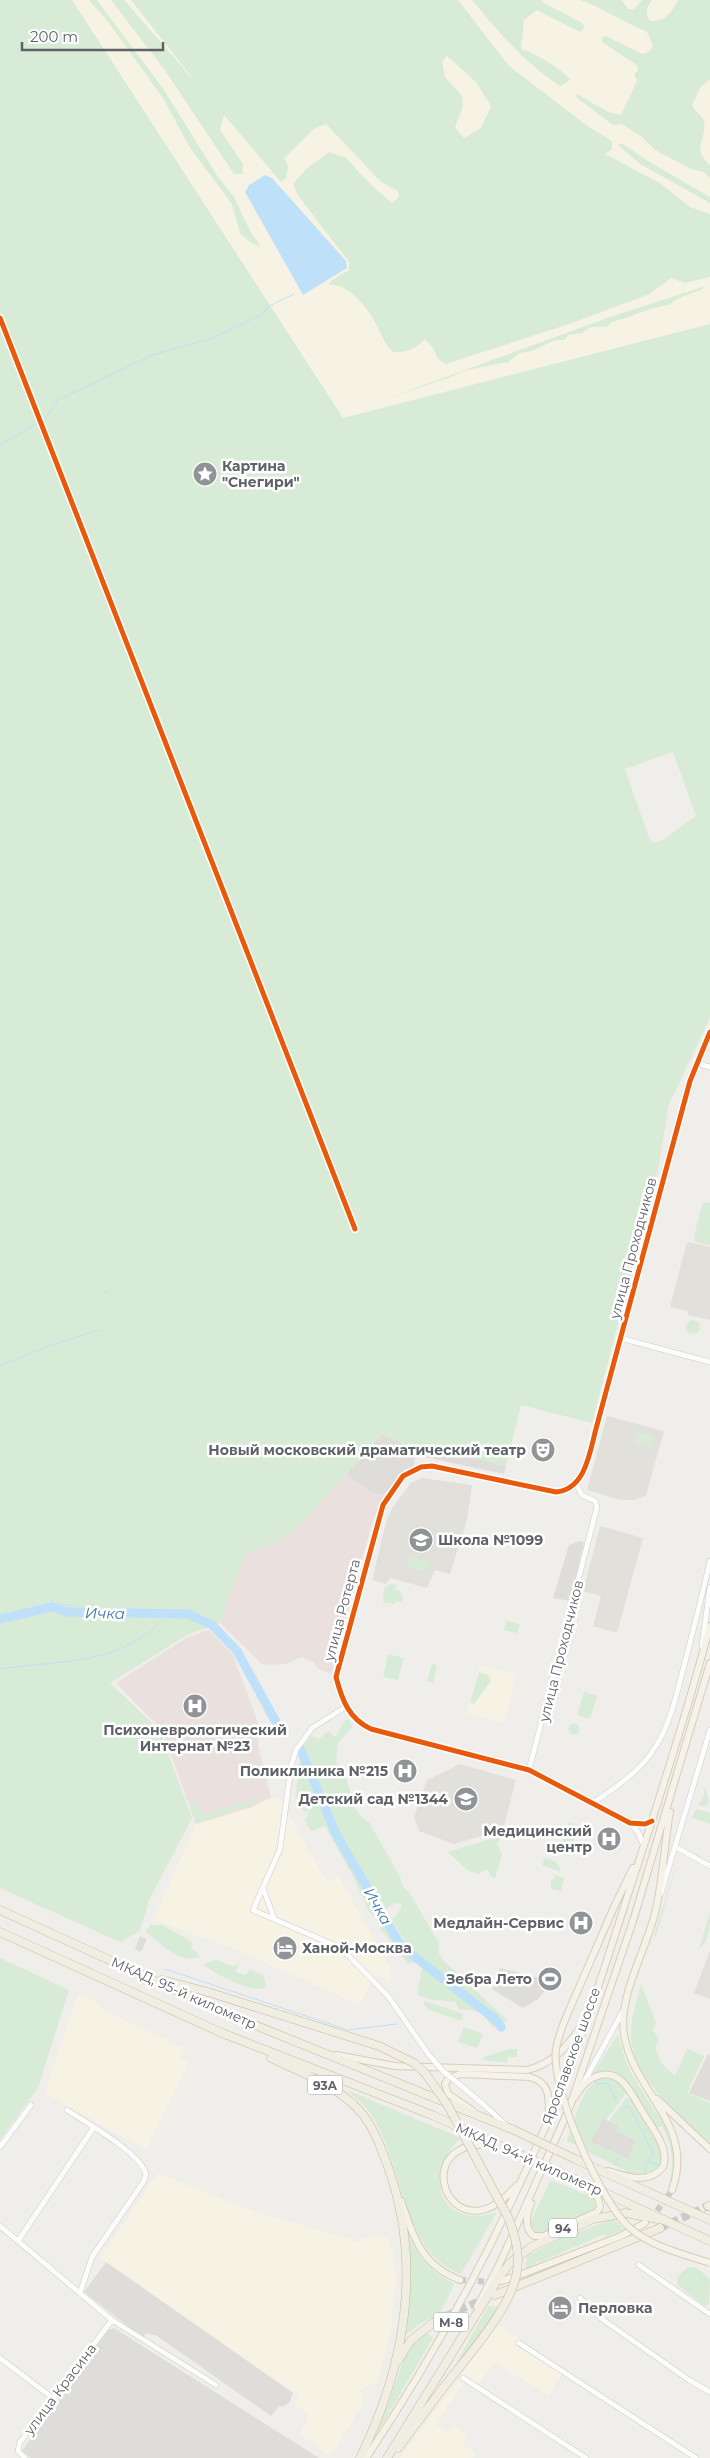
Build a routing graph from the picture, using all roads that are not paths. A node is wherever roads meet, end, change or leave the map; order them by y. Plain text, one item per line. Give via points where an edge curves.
1 (710, 1032) edge
2 (696, 1064) junction
3 (710, 1067) edge
4 (620, 1338) junction
5 (710, 1362) edge
6 (576, 1484) junction
7 (710, 1561) edge
8 (710, 1587) edge
9 (710, 1626) edge
10 (701, 1660) junction
11 (710, 1663) edge
12 (347, 1706) junction
13 (710, 1730) edge
14 (529, 1770) junction
15 (674, 1789) junction
16 (591, 1804) junction
17 (652, 1821) junction
18 (630, 1823) junction
19 (644, 1847) junction
20 (676, 1847) junction
21 (710, 1866) edge
22 (263, 1888) junction
23 (0, 1910) edge
24 (655, 1913) junction
25 (274, 1918) junction
26 (0, 1932) edge
27 (140, 1974) junction
28 (625, 2008) junction
29 (586, 2021) junction
30 (222, 2033) junction
31 (316, 2050) junction
32 (370, 2071) joint
33 (346, 2081) joint
34 (582, 2085) junction
35 (646, 2086) junction
36 (31, 2105) dead end
37 (569, 2109) junction
38 (67, 2110) dead end
39 (483, 2117) junction
40 (548, 2120) junction
41 (94, 2128) junction
42 (512, 2129) junction
43 (0, 2147) edge
44 (503, 2147) junction
45 (710, 2149) edge
46 (586, 2164) junction
47 (391, 2174) junction
48 (571, 2177) junction
49 (523, 2178) junction
50 (535, 2186) junction
51 (672, 2190) tunnel mouth
52 (710, 2220) edge
53 (645, 2223) tunnel mouth
54 (662, 2224) junction
55 (0, 2226) edge
56 (18, 2241) junction
57 (710, 2241) edge
58 (710, 2263) edge
59 (639, 2265) dead end
60 (460, 2280) tunnel mouth
61 (500, 2281) tunnel mouth
62 (80, 2293) junction
63 (495, 2295) dead end
64 (580, 2298) dead end
65 (710, 2314) edge
66 (112, 2320) junction
67 (437, 2320) tunnel mouth
68 (462, 2335) junction
69 (520, 2343) dead end
70 (0, 2358) edge
71 (463, 2378) dead end
72 (216, 2385) dead end
73 (388, 2385) junction
74 (710, 2392) edge
75 (54, 2399) junction
76 (25, 2458) edge
77 (360, 2458) edge
78 (366, 2458) edge
79 (387, 2458) edge
80 (391, 2458) edge
81 (586, 2458) edge
82 (696, 2458) edge

1 - 2 street, улица Проходчиков
2 - 3 street
2 - 4 street, улица Проходчиков
4 - 5 street
4 - 6 street, улица Проходчиков via 583,1472
6 - 12 street, улица Ротерта via 556,1492 432,1466 403,1476 386,1499 377,1521 339,1662 336,1677
6 - 14 street, улица Проходчиков via 582,1495 595,1501 597,1507
7 - 16 street via 665,1730 642,1764
8 - 10 street
9 - 10 main road, Ярославское шоссе
10 - 17 main road, Ярославское шоссе
11 - 15 main road, Ярославское шоссе
12 - 14 street, улица Ротерта via 358,1723 371,1729
12 - 22 street via 317,1724 296,1750 280,1849
13 - 20 street
14 - 16 street, улица Ротерта
15 - 24 main road
15 - 37 main road, Ярославское шоссе
16 - 18 street, улица Ротерта
17 - 18 street
17 - 19 main road, Ярославское шоссе
18 - 19 street
19 - 29 main road, Ярославское шоссе
19 - 58 main road, bridge via 614,1905 560,2034 555,2063 558,2085 599,2185 622,2220 654,2243
20 - 21 street
20 - 24 street
22 - 25 street
22 - 25 street via 253,1910
23 - 27 highway, МКАД, 95-й километр
24 - 28 main road
25 - 42 street, bridge via 341,1948 388,1996 443,2071
26 - 30 highway, МКАД, 95-й километр
27 - 31 highway, МКАД, 95-й километр
27 - 80 highway, bridge via 208,1992 398,2054 425,2073 447,2104 509,2219 518,2260 508,2299
28 - 34 street
28 - 35 main road via 626,2046
29 - 31 main road via 558,2056 527,2070 378,2064
29 - 40 main road, Ярославское шоссе
30 - 33 highway, МКАД, 95-й километр
30 - 47 highway, 93A via 347,2099 373,2130
31 - 32 highway, МКАД, 95-й километр
32 - 39 highway, МКАД, 94-й километр
33 - 44 highway, МКАД, 94-й километр
34 - 37 main road
34 - 46 main road via 591,2078 606,2074 624,2082 666,2155 659,2172 639,2179
35 - 45 main road
35 - 51 main road via 677,2144 678,2169
36 - 43 street
37 - 50 main road, Ярославское шоссе / М-8
38 - 41 street
39 - 40 main road via 448,2094 445,2084 448,2079 460,2074 538,2080 548,2090
39 - 42 highway, МКАД, 94-й километр
40 - 49 main road, Ярославское шоссе / М-8
41 - 56 street
41 - 62 street via 132,2155 146,2174 92,2256
42 - 46 highway, МКАД, 94-й километр, bridge
44 - 48 highway, МКАД, 94-й километр, bridge
44 - 49 main road via 468,2145 450,2157 444,2176 449,2196 462,2209 481,2211 500,2204
46 - 52 highway, МКАД, 94-й километр
47 - 60 main road via 420,2248 438,2269
47 - 73 highway, 93A via 402,2219 408,2277 404,2319
48 - 50 main road, 94 via 598,2198 600,2207 597,2212 538,2237 530,2233 527,2224
48 - 54 highway, МКАД, 94-й километр
49 - 78 main road, Ярославское шоссе / М-8 via 449,2326
50 - 68 main road, Ярославское шоссе / М-8
53 - 61 main road, 94 via 621,2236
54 - 57 highway, МКАД, 94-й километр
54 - 63 highway
54 - 68 highway via 625,2213 603,2216 531,2247 510,2263
55 - 56 street
56 - 62 street
59 - 65 street
62 - 66 street
64 - 74 street via 602,2319
66 - 72 street
66 - 75 street, улица Красина
67 - 73 highway, 93A via 411,2340
68 - 79 highway, Ярославское шоссе / М-8
69 - 82 street
70 - 75 street
71 - 81 street
73 - 77 highway, 93A
75 - 76 street, улица Красина via 18,2446

